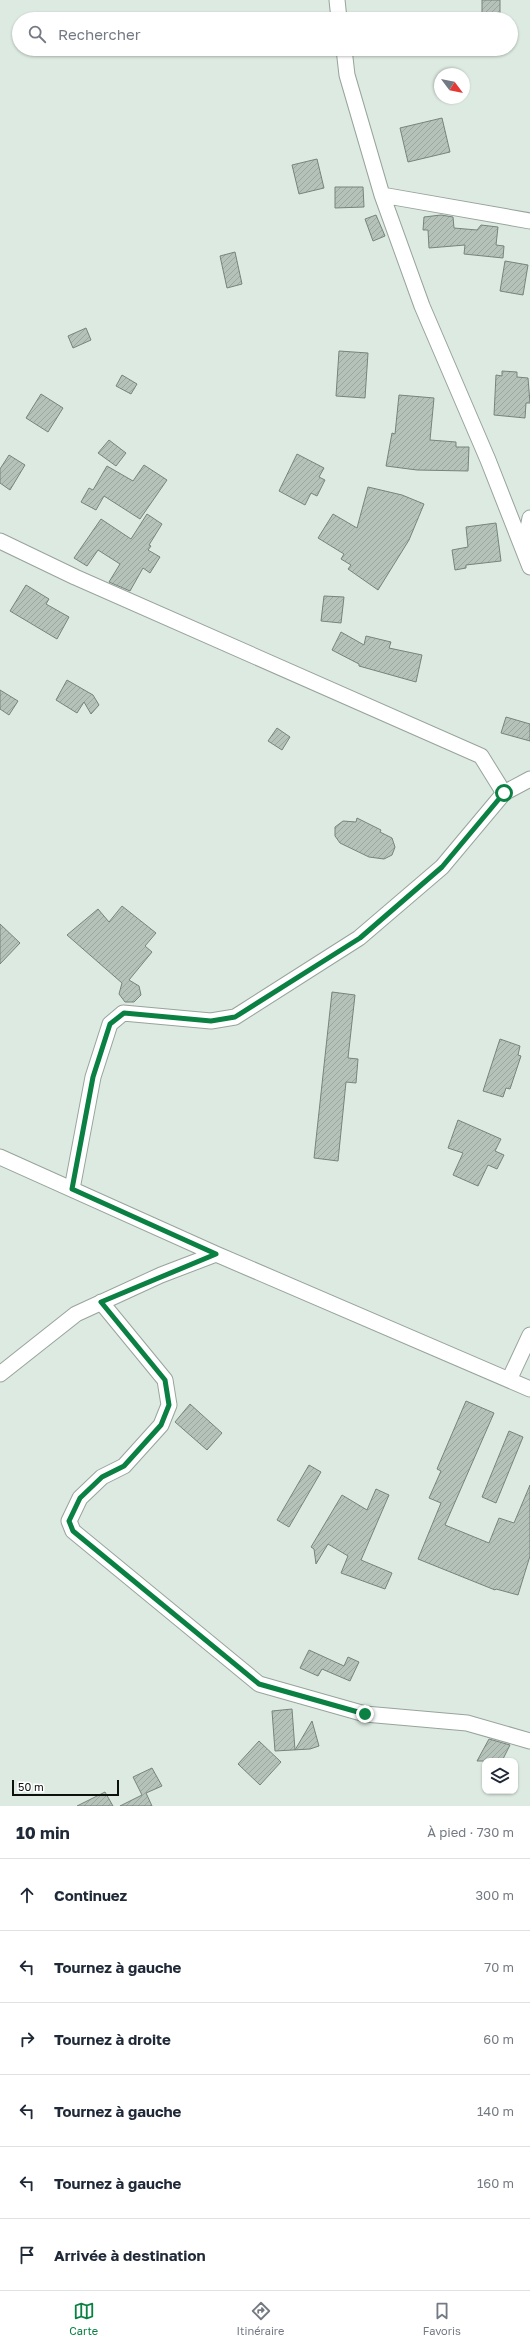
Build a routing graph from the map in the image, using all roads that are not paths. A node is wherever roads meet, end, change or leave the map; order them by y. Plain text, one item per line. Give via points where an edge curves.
1 (337, 0) edge
2 (338, 12) edge
3 (345, 56) edge
4 (382, 195) junction
5 (530, 221) edge
6 (530, 518) edge
7 (0, 541) edge
8 (524, 548) junction
9 (530, 567) edge
10 (530, 779) edge
11 (504, 793) junction
12 (0, 1157) edge
13 (72, 1189) junction
14 (216, 1254) junction
15 (101, 1302) junction
16 (530, 1335) edge
17 (0, 1374) edge
18 (509, 1380) junction
19 (530, 1389) edge
20 (530, 1741) edge

1 - 2 street
3 - 4 street via 347,75
4 - 5 street
4 - 8 street via 422,306
6 - 8 street
7 - 11 street via 68,574 481,756
8 - 9 street
10 - 11 street
11 - 13 street via 442,867 360,938 235,1017 211,1021 124,1013 110,1024 93,1077
12 - 13 street
13 - 14 street
14 - 15 street
14 - 18 street
15 - 17 street via 76,1314
15 - 20 street via 165,1380 169,1405 161,1425 124,1466 102,1477 80,1498 69,1521 73,1531 259,1684 365,1714 467,1723
16 - 18 street
18 - 19 street

